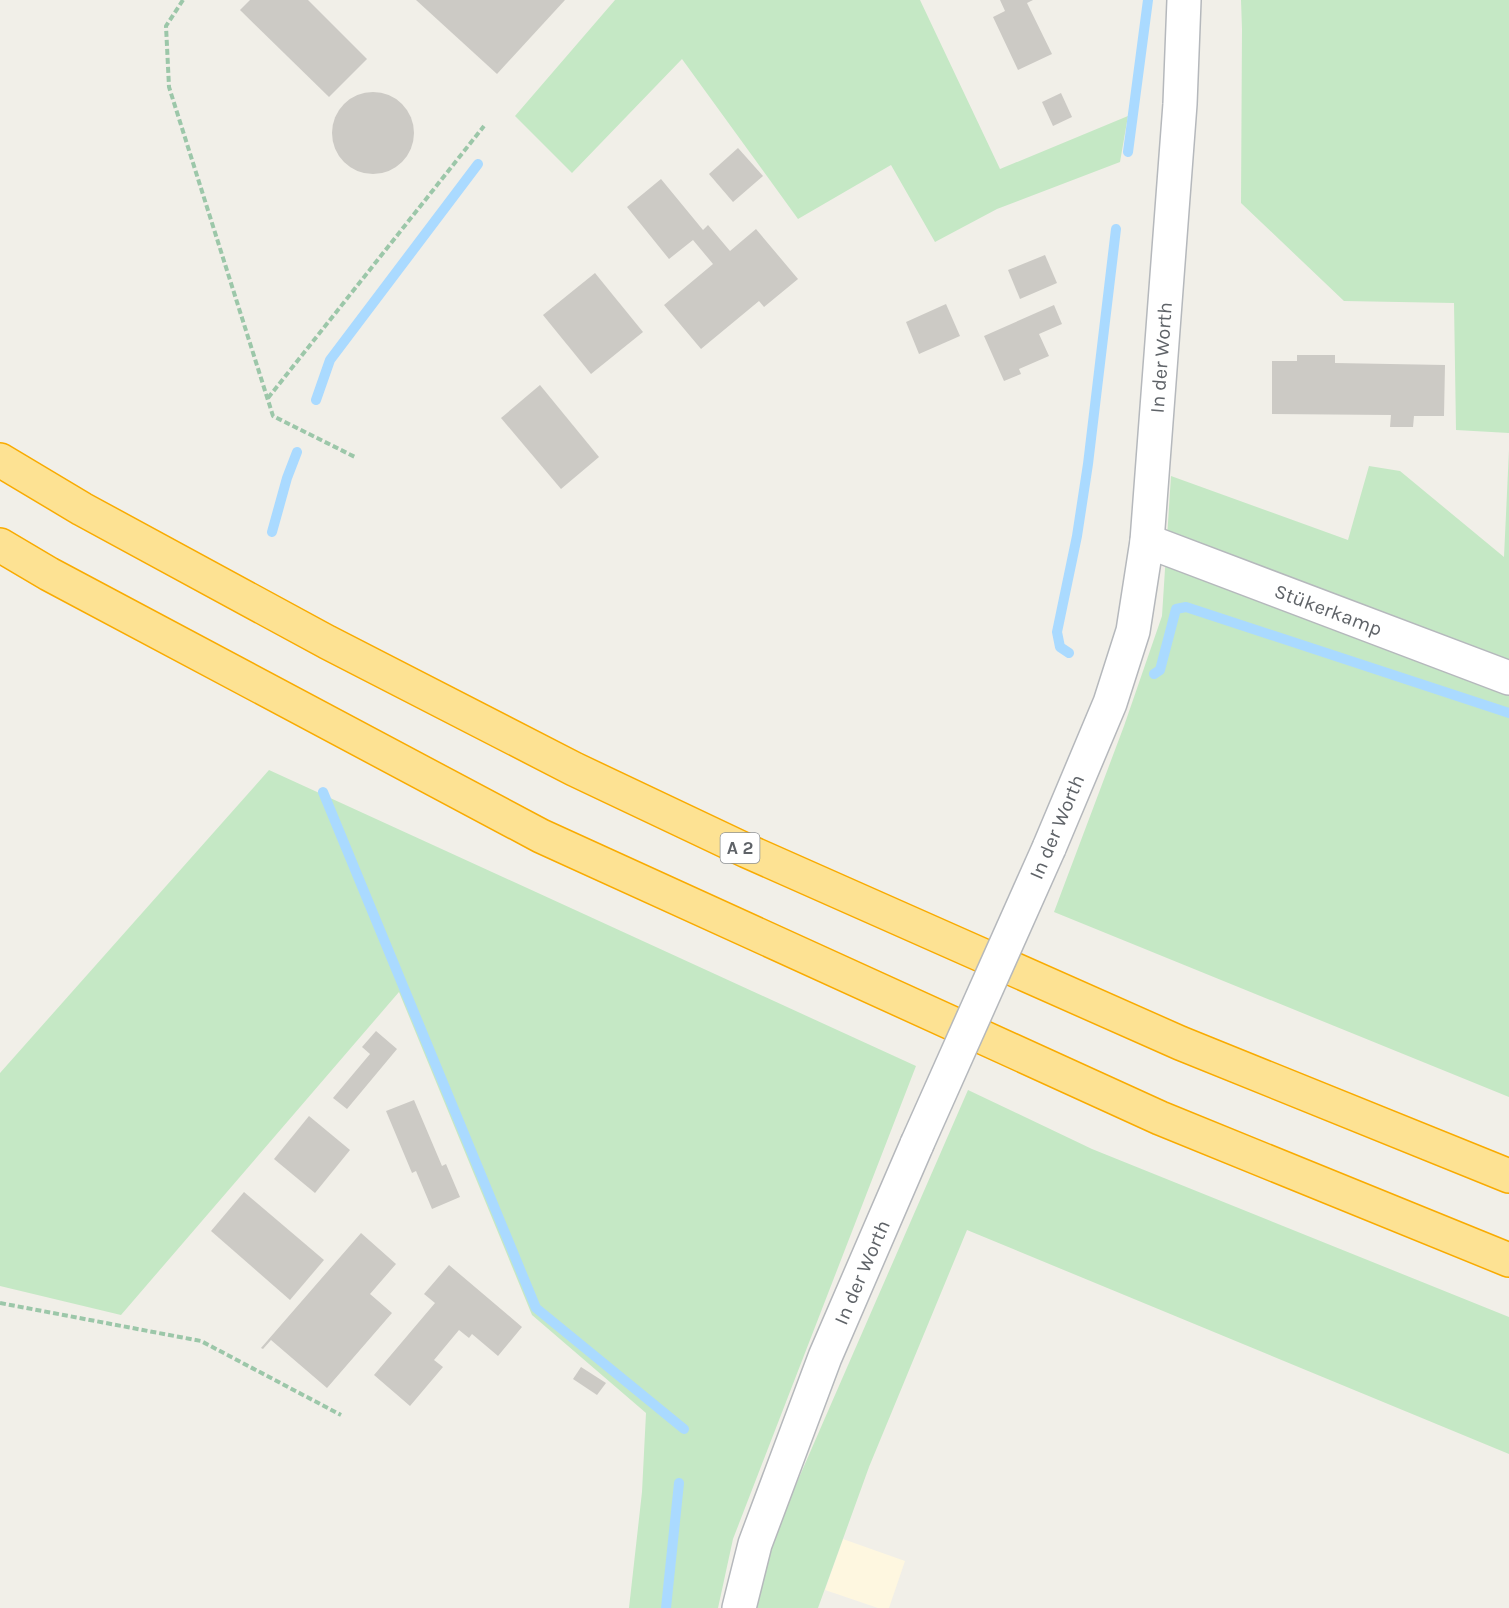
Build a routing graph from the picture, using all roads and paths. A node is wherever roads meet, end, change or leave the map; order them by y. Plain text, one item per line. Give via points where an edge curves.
1 (183, 0) edge
2 (1184, 0) edge
3 (484, 126) dead end
4 (267, 399) junction
5 (356, 457) dead end
6 (0, 460) edge
7 (1147, 541) junction
8 (0, 545) edge
9 (1509, 678) edge
10 (1509, 1176) edge
11 (1509, 1260) edge
12 (0, 1303) edge
13 (341, 1415) dead end
14 (739, 1608) edge

1 - 4 path via 166,26 169,87
2 - 7 street, In der Worth via 1180,104
3 - 4 path
4 - 5 path via 273,416
6 - 10 highway, A 2 via 82,510 327,642 596,780 1180,1043
7 - 9 street, Stükerkamp
7 - 14 street, In der Worth, bridge via 1133,631 1110,703 825,1357 755,1544
8 - 11 highway via 541,836 1160,1118
12 - 13 path via 201,1341

